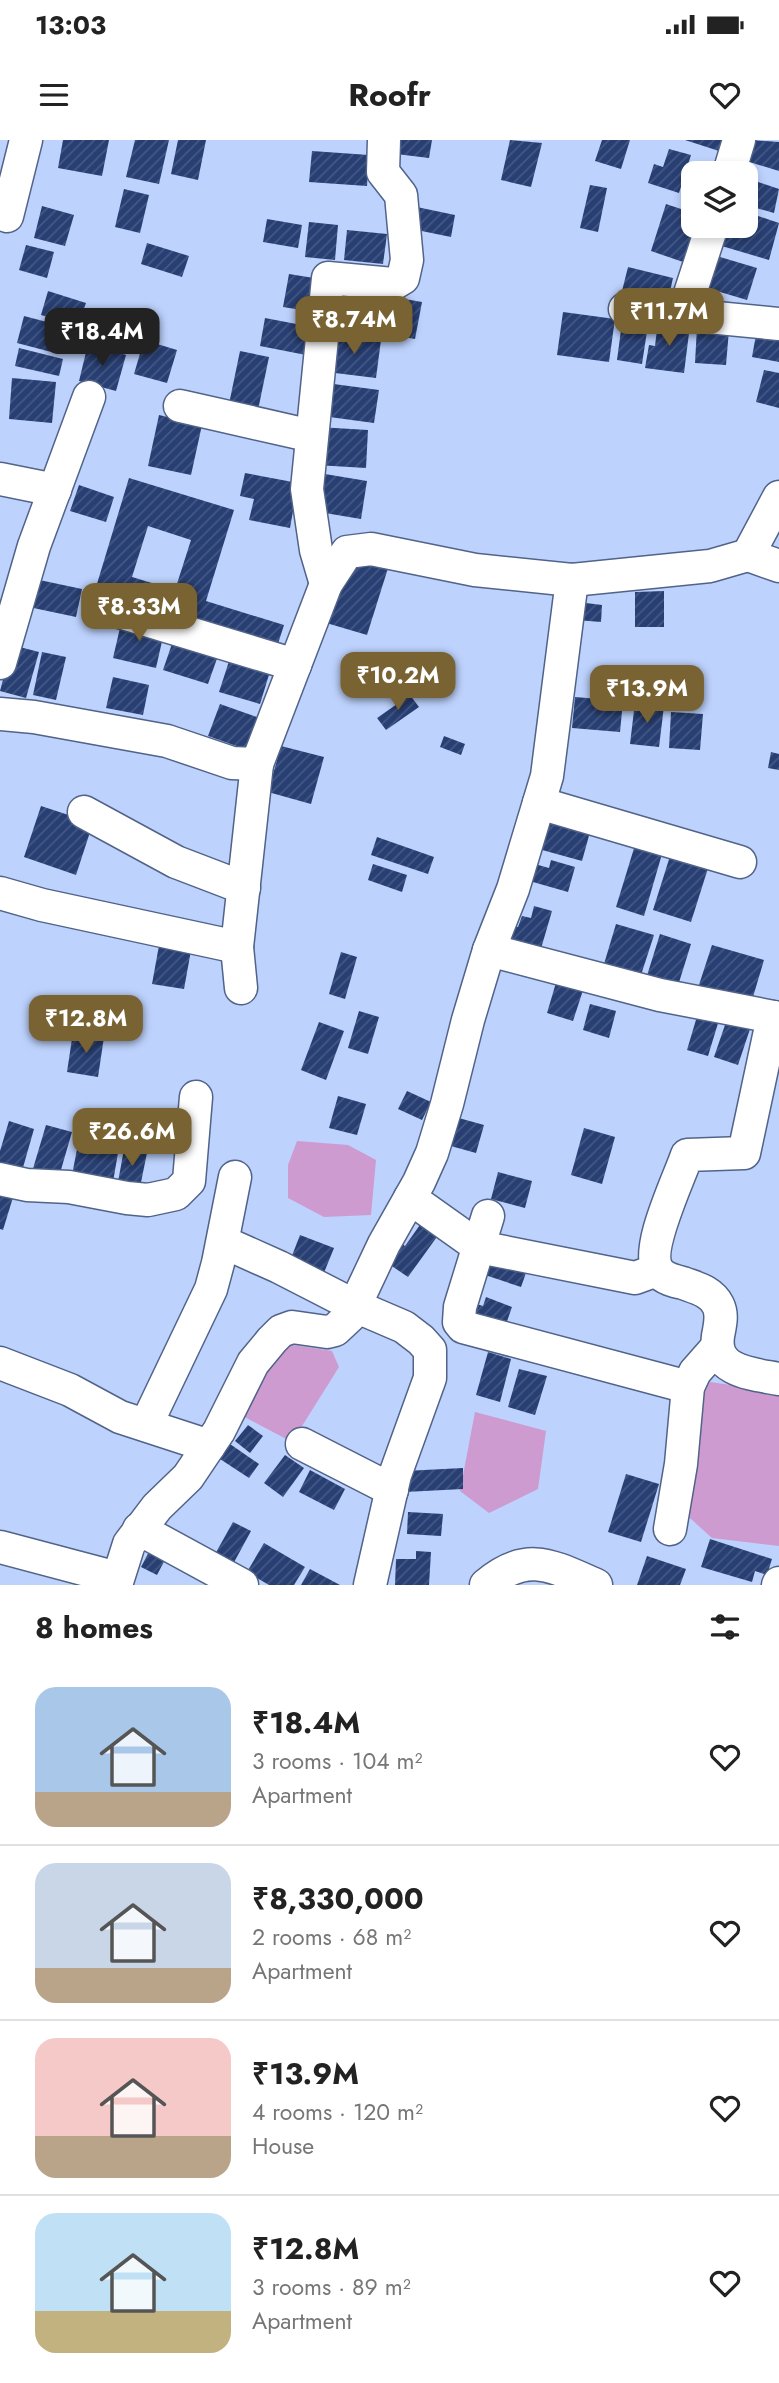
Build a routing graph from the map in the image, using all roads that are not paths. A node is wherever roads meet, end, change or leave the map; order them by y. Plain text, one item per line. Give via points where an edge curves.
1 (26, 140) edge
2 (384, 140) edge
3 (739, 140) edge
4 (733, 161) edge
5 (7, 216) dead end
6 (708, 238) edge
7 (625, 309) dead end
8 (683, 315) junction
9 (779, 324) edge
10 (89, 397) dead end
11 (180, 406) dead end
12 (312, 436) junction
13 (0, 480) edge
14 (55, 490) junction
15 (779, 497) edge
16 (748, 555) junction
17 (779, 566) edge
18 (572, 580) junction
19 (326, 584) junction
20 (103, 607) dead end
21 (0, 663) edge
22 (295, 665) junction
23 (0, 714) edge
24 (257, 764) junction
25 (539, 803) junction
26 (84, 812) dead end
27 (740, 862) dead end
28 (244, 888) junction
29 (0, 893) edge
30 (237, 947) junction
31 (489, 950) junction
32 (241, 988) dead end
33 (776, 1017) edge
34 (196, 1097) dead end
35 (235, 1177) dead end
36 (0, 1179) edge
37 (410, 1198) junction
38 (488, 1216) dead end
39 (223, 1242) junction
40 (479, 1247) junction
41 (657, 1270) junction
42 (355, 1306) junction
43 (717, 1347) junction
44 (0, 1363) edge
45 (779, 1380) edge
46 (688, 1387) junction
47 (146, 1425) junction
48 (302, 1444) dead end
49 (209, 1446) junction
50 (392, 1490) junction
51 (139, 1529) junction
52 (670, 1530) dead end
53 (0, 1547) edge
54 (117, 1582) edge
55 (242, 1585) edge
56 (370, 1585) edge
57 (486, 1585) edge
58 (596, 1585) edge

1 - 5 street
2 - 12 street via 383,172 401,195 407,260 403,278 393,284 328,278
3 - 4 street
6 - 8 street
7 - 8 street
8 - 9 street
10 - 14 street
11 - 12 street
12 - 19 street via 307,489
13 - 14 street
14 - 21 street
15 - 16 street
16 - 17 street
16 - 18 street via 710,566
18 - 19 street via 475,570 370,549 347,552
18 - 25 street via 549,763
19 - 22 street
20 - 22 street
22 - 24 street
23 - 24 street via 167,741 232,763
24 - 28 street
25 - 27 street
25 - 31 street
26 - 28 street via 176,862
28 - 30 street
29 - 30 street
30 - 32 street
31 - 33 street via 660,995
31 - 37 street via 432,1153
33 - 41 street via 744,1153 687,1155 656,1239
34 - 36 street via 189,1181 176,1194 138,1199
35 - 39 street
37 - 40 street
37 - 42 street
38 - 40 street
39 - 42 street
39 - 47 street via 211,1289
40 - 41 street via 635,1278
40 - 46 street via 458,1316 463,1327
41 - 43 street via 714,1299 721,1317
42 - 49 street via 335,1330 292,1327 281,1331 253,1363
42 - 50 street via 404,1327 430,1350 430,1378
43 - 45 street via 723,1360 736,1370
43 - 46 street
44 - 47 street
46 - 52 street
47 - 49 street
48 - 50 street
49 - 51 street via 188,1477
50 - 56 street
51 - 54 street
51 - 55 street
53 - 54 street
57 - 58 street via 511,1567 529,1563 546,1564

